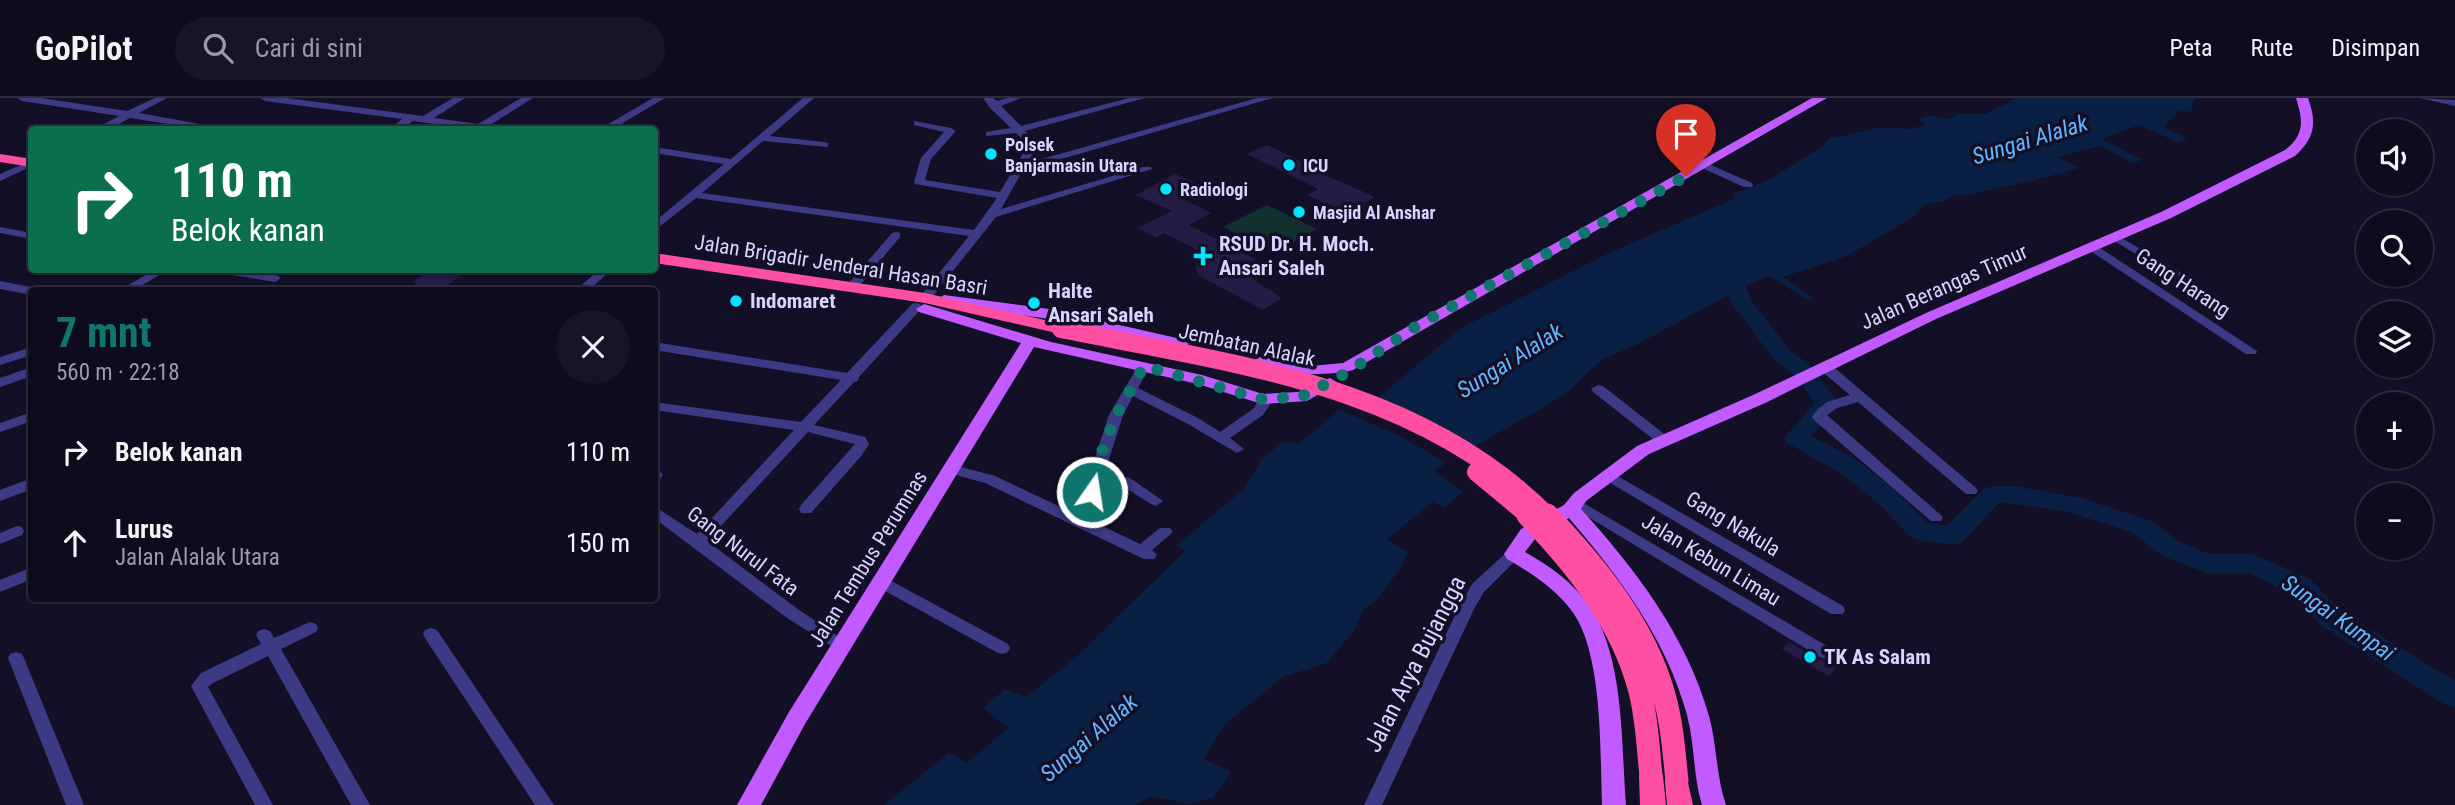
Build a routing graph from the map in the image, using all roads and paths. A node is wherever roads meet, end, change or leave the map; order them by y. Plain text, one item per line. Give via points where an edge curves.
1 (22, 98) edge
2 (162, 98) edge
3 (265, 98) edge
4 (460, 98) edge
5 (527, 98) edge
6 (660, 98) edge
7 (809, 98) edge
8 (1016, 98) edge
9 (1140, 98) edge
10 (1268, 98) edge
11 (1821, 98) edge
12 (2302, 98) edge
13 (2425, 98) edge
14 (302, 101) edge
15 (990, 102) edge
16 (2455, 103) edge
17 (128, 115) junction
18 (411, 118) junction
19 (427, 118) junction
20 (917, 123) dead end
21 (106, 126) edge
22 (201, 126) edge
23 (399, 126) edge
24 (475, 126) edge
25 (483, 126) edge
26 (610, 126) edge
27 (1018, 130) junction
28 (990, 134) dead end
29 (760, 138) junction
30 (824, 145) dead end
31 (658, 151) edge
32 (0, 152) edge
33 (0, 158) edge
34 (28, 160) edge
35 (28, 161) edge
36 (733, 162) junction
37 (28, 163) edge
38 (1704, 165) junction
39 (1020, 168) junction
40 (1147, 169) dead end
41 (0, 178) edge
42 (1748, 185) dead end
43 (694, 195) junction
44 (1004, 196) junction
45 (992, 215) junction
46 (658, 225) edge
47 (0, 230) edge
48 (976, 234) junction
49 (28, 235) edge
50 (896, 235) dead end
51 (2115, 237) junction
52 (2093, 248) junction
53 (658, 259) edge
54 (658, 269) edge
55 (157, 273) edge
56 (245, 273) edge
57 (602, 273) edge
58 (2176, 274) dead end
59 (275, 278) dead end
60 (0, 285) edge
61 (131, 287) edge
62 (586, 287) edge
63 (851, 288) junction
64 (27, 290) dead end
65 (925, 304) junction
66 (1057, 333) junction
67 (1030, 341) junction
68 (658, 347) edge
69 (28, 351) edge
70 (2251, 351) dead end
71 (0, 361) edge
72 (1144, 366) junction
73 (1818, 371) junction
74 (28, 372) edge
75 (1330, 376) junction
76 (853, 379) junction
77 (0, 383) edge
78 (1598, 389) dead end
79 (1130, 390) junction
80 (1861, 397) junction
81 (1266, 400) junction
82 (658, 406) edge
83 (28, 418) edge
84 (803, 427) junction
85 (0, 428) edge
86 (1221, 439) junction
87 (1663, 440) junction
88 (1237, 449) dead end
89 (950, 469) junction
90 (1096, 475) junction
91 (1607, 475) junction
92 (28, 486) edge
93 (1971, 491) dead end
94 (0, 496) edge
95 (1156, 500) dead end
96 (1573, 506) junction
97 (806, 509) dead end
98 (658, 514) edge
99 (1071, 517) junction
100 (1937, 517) dead end
101 (17, 531) dead end
102 (1165, 532) dead end
103 (0, 539) edge
104 (699, 541) junction
105 (1514, 554) junction
106 (28, 574) edge
107 (882, 582) junction
108 (0, 586) edge
109 (1837, 610) dead end
110 (310, 628) dead end
111 (431, 634) dead end
112 (267, 641) junction
113 (841, 646) junction
114 (1002, 648) dead end
115 (1826, 653) dead end
116 (16, 657) dead end
117 (1679, 793) edge
118 (75, 805) edge
119 (264, 805) edge
120 (360, 805) edge
121 (545, 805) edge
122 (749, 805) edge
123 (1373, 805) edge
124 (1614, 805) edge
125 (1653, 805) edge
126 (1714, 805) edge

1 - 17 street
2 - 17 street
3 - 14 street
4 - 19 street
5 - 25 street
6 - 26 street
7 - 29 street
8 - 15 street
9 - 27 street
10 - 39 street
11 - 38 main road
12 - 51 main road, Jalan Berangas Timur via 2309,120 2304,142 2179,209
13 - 16 street
14 - 18 street
15 - 27 street
17 - 21 street
17 - 22 street
18 - 19 street
18 - 23 street
19 - 24 street
20 - 44 street via 951,131 926,158 919,182
27 - 28 street
27 - 39 street via 1033,145
29 - 30 street
29 - 36 street
31 - 36 street
32 - 34 highway
33 - 35 highway
36 - 43 street
37 - 41 street
38 - 42 street
38 - 75 main road
39 - 44 street
40 - 45 street
43 - 46 street
43 - 48 street
44 - 45 street
45 - 48 street
47 - 49 street
48 - 65 street
50 - 63 street
51 - 52 main road, Jalan Berangas Timur
51 - 58 street
52 - 70 street, Gang Harang
52 - 73 main road, Jalan Berangas Timur via 1931,316
53 - 63 highway, Jalan Brigadir Jenderal Hasan Basri
54 - 65 highway, Jalan Brigadir Jenderal Hasan Basri
55 - 61 street
56 - 59 street
57 - 62 street
60 - 64 street
63 - 65 highway, Jalan Brigadir Jenderal Hasan Basri
65 - 66 highway, Jalan Brigadir Jenderal Hasan Basri
65 - 67 main road
65 - 75 main road via 1049,314
65 - 76 street
66 - 117 highway, Jembatan Alalak, bridge via 1306,381 1353,395 1429,428 1503,476 1571,541 1628,618 1660,683
66 - 125 highway, Jembatan Alalak, bridge via 1349,404 1421,438 1490,482 1556,546 1615,632 1637,683
67 - 72 main road
67 - 89 main road, Jalan Tembus Perumnas
68 - 76 street
69 - 71 street
72 - 79 street
72 - 81 main road
73 - 80 street
73 - 87 main road, Jalan Berangas Timur
74 - 77 street
75 - 81 main road via 1301,397
76 - 84 street
78 - 87 street
79 - 86 street
79 - 90 street via 1116,415
80 - 93 street
80 - 100 street via 1834,403 1819,417
81 - 86 street via 1263,408
82 - 84 street
83 - 85 street
84 - 97 street via 862,443
84 - 104 street
86 - 88 street
87 - 91 main road, Jalan Berangas Timur
89 - 99 street via 990,479
89 - 107 main road, Jalan Tembus Perumnas
90 - 95 street via 1125,481
90 - 99 street via 1088,503
91 - 96 main road, Jalan Berangas Timur
91 - 109 street, Gang Nakula
92 - 94 street
96 - 105 main road, Jalan Berangas Timur via 1528,534
96 - 115 street, Jalan Kebun Limau
96 - 126 main road via 1637,585 1666,630 1696,709
98 - 104 street, Gang Nurul Fata
99 - 102 street via 1145,553
101 - 103 street
104 - 113 street, Gang Nurul Fata via 777,605
105 - 123 street, Jalan Arya Bujangga via 1478,587
105 - 124 main road via 1569,595 1591,627 1602,670
106 - 108 street
107 - 113 main road, Jalan Tembus Perumnas
107 - 114 street
110 - 112 street
111 - 121 street
112 - 119 street via 199,686
112 - 120 street
113 - 122 main road, Jalan Tembus Perumnas
116 - 118 street

